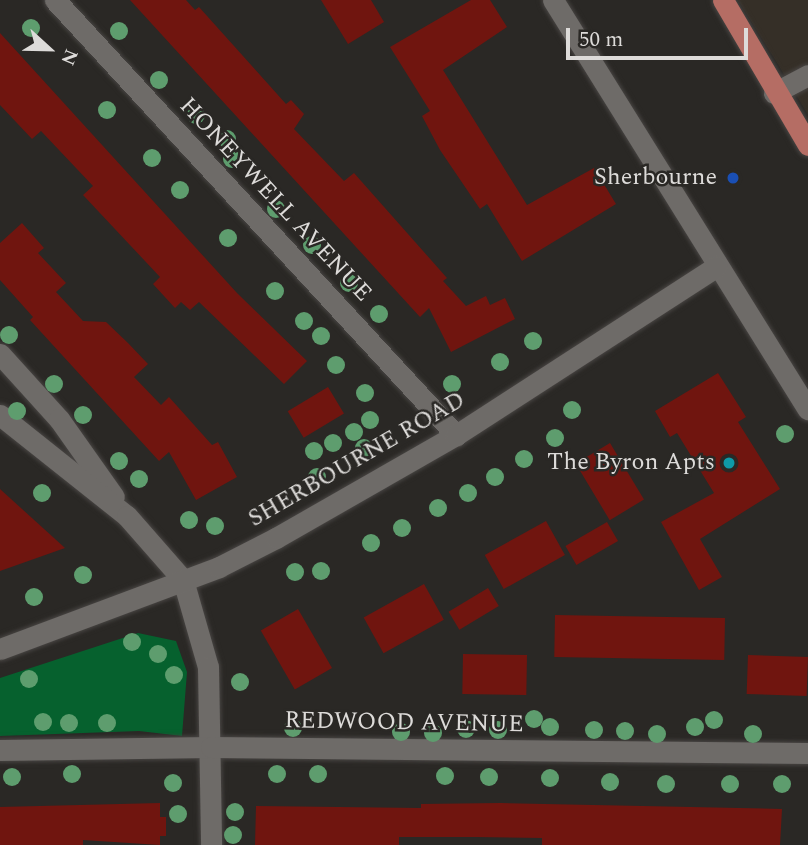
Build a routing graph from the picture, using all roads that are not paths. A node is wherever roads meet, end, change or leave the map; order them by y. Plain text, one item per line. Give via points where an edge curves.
1 (55, 0) edge
2 (553, 0) edge
3 (723, 0) edge
4 (808, 75) edge
5 (774, 93) junction
6 (808, 145) edge
7 (716, 267) junction
8 (0, 354) edge
9 (808, 409) edge
10 (0, 415) edge
11 (456, 435) junction
12 (128, 516) junction
13 (183, 580) junction
14 (0, 649) edge
15 (211, 747) junction
16 (0, 750) edge
17 (808, 753) edge
18 (211, 845) edge

1 - 11 street, HONEYWELL AVENUE
2 - 7 street
3 - 5 main road
4 - 5 street
5 - 6 main road
7 - 9 street
7 - 11 street, SHERBOURNE ROAD
8 - 12 street via 59,419
10 - 12 street
11 - 13 street, SHERBOURNE ROAD via 276,538
12 - 13 street
13 - 14 street, SHERBOURNE ROAD
13 - 15 street via 208,667
15 - 16 street, REDWOOD AVENUE
15 - 17 street, REDWOOD AVENUE
15 - 18 street

